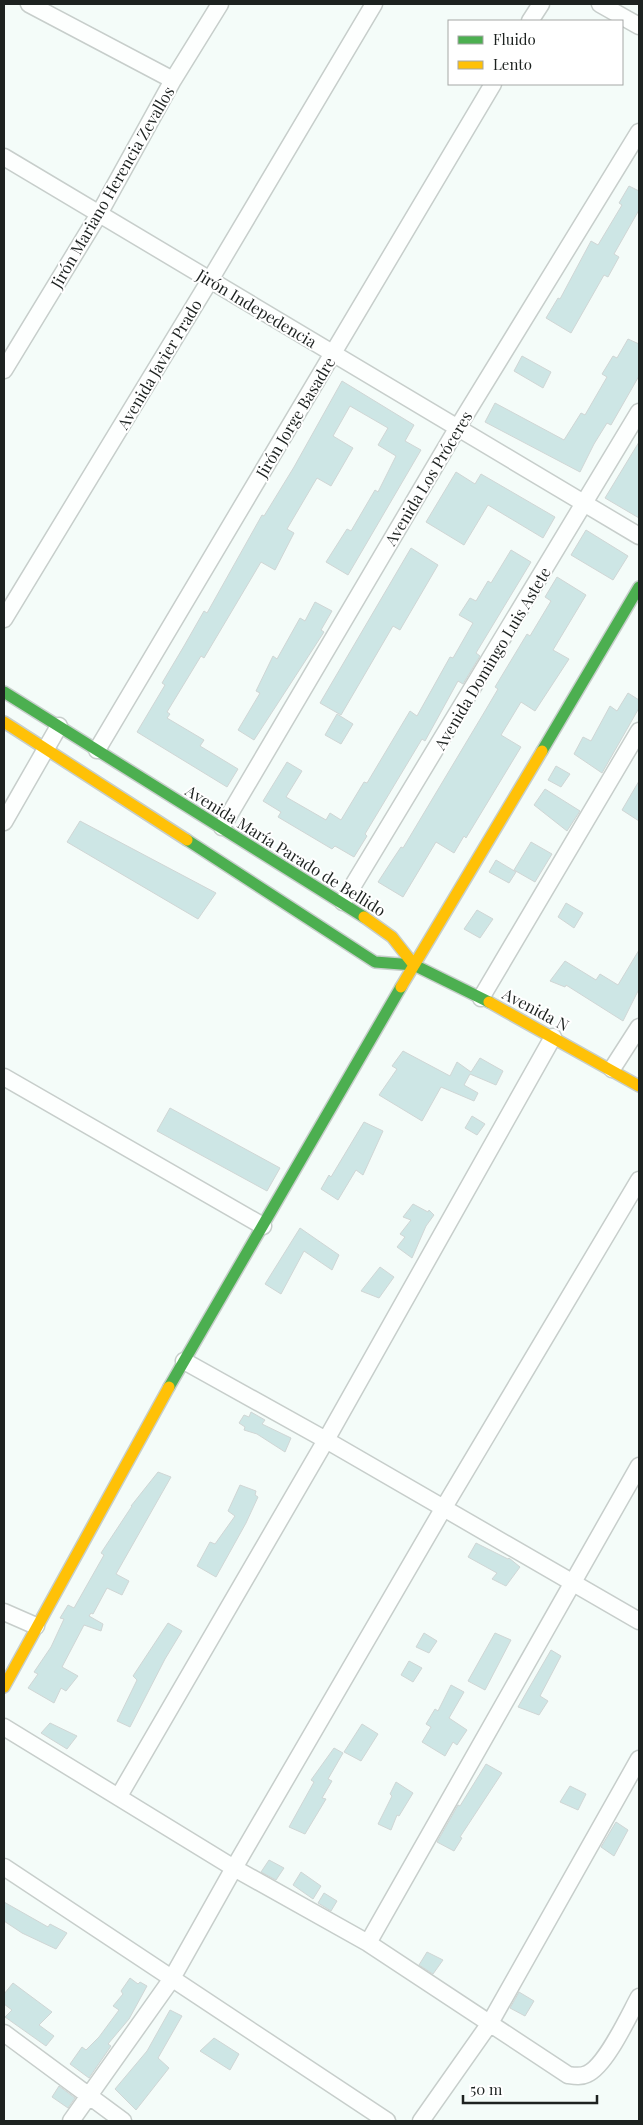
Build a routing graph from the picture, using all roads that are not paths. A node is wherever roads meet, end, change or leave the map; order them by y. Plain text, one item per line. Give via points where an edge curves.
1 (30, 4) edge
2 (220, 4) edge
3 (374, 4) edge
4 (541, 4) edge
5 (600, 4) edge
6 (531, 20) edge
7 (639, 26) edge
8 (173, 80) junction
9 (492, 85) edge
10 (639, 132) edge
11 (4, 157) edge
12 (99, 214) junction
13 (210, 280) junction
14 (9, 348) edge
15 (333, 353) junction
16 (4, 370) edge
17 (639, 412) edge
18 (458, 427) junction
19 (585, 504) junction
20 (639, 536) edge
21 (639, 586) edge
22 (4, 619) edge
23 (4, 692) edge
24 (4, 722) edge
25 (59, 726) junction
26 (639, 731) edge
27 (46, 749) junction
28 (97, 750) junction
29 (4, 822) edge
30 (222, 827) junction
31 (343, 902) junction
32 (414, 965) junction
33 (481, 998) junction
34 (639, 1027) edge
35 (553, 1037) junction
36 (612, 1069) junction
37 (4, 1077) edge
38 (639, 1086) edge
39 (639, 1180) edge
40 (263, 1226) junction
41 (184, 1361) junction
42 (326, 1440) junction
43 (639, 1466) edge
44 (443, 1509) junction
45 (572, 1583) junction
46 (4, 1612) edge
47 (639, 1620) edge
48 (36, 1626) junction
49 (4, 1687) edge
50 (4, 1727) edge
51 (639, 1759) edge
52 (119, 1796) junction
53 (4, 1867) edge
54 (234, 1868) junction
55 (368, 1943) junction
56 (171, 1980) junction
57 (639, 1997) edge
58 (490, 2023) junction
59 (4, 2033) edge
60 (88, 2097) junction
61 (71, 2121) edge
62 (123, 2121) edge
63 (387, 2121) edge
64 (421, 2121) edge

1 - 8 street
2 - 8 street, Jirón Mariano Herencia Zevallos
3 - 13 street, Avenida Javier Prado
4 - 6 street
5 - 7 street
8 - 12 street, Jirón Mariano Herencia Zevallos
9 - 15 street, Jirón Jorge Basadre
10 - 18 street, Avenida Los Próceres
11 - 12 street, Jirón Indepedencia
12 - 13 street, Jirón Indepedencia
12 - 14 street, Jirón Mariano Herencia Zevallos
13 - 15 street, Jirón Indepedencia
13 - 22 street, Avenida Javier Prado
14 - 16 street, Jirón Mariano Herencia Zevallos
15 - 18 street, Jirón Indepedencia
15 - 28 street, Jirón Jorge Basadre
17 - 19 street, Avenida Domingo Luis Astete
18 - 19 street, Jirón Indepedencia
18 - 30 street, Avenida Los Próceres
19 - 20 street, Jirón Indepedencia
19 - 31 street, Avenida Domingo Luis Astete
21 - 32 street
23 - 25 street, Avenida María Parado de Bellido
24 - 27 street
25 - 27 street
25 - 28 street, Avenida María Parado de Bellido
26 - 33 street
27 - 29 street
27 - 32 street via 375,962
28 - 30 street, Avenida María Parado de Bellido
30 - 31 street, Avenida María Parado de Bellido
31 - 32 street, Avenida María Parado de Bellido via 392,937
32 - 33 street, Avenida N
32 - 40 street
33 - 35 street, Avenida N
34 - 36 street
35 - 36 street, Avenida N
35 - 42 street
36 - 38 street, Avenida N
37 - 40 street
39 - 44 street
40 - 41 street
41 - 42 street
41 - 48 street
42 - 44 street
42 - 52 street
43 - 45 street
44 - 45 street
44 - 54 street
45 - 47 street
45 - 55 street
46 - 48 street
48 - 49 street
50 - 52 street
51 - 58 street
52 - 54 street
53 - 56 street
54 - 55 street
54 - 56 street
55 - 58 street
56 - 60 street
56 - 63 street
57 - 58 street via 601,2062 589,2074 578,2076 568,2074
58 - 64 street
59 - 60 street
60 - 61 street
60 - 62 street

